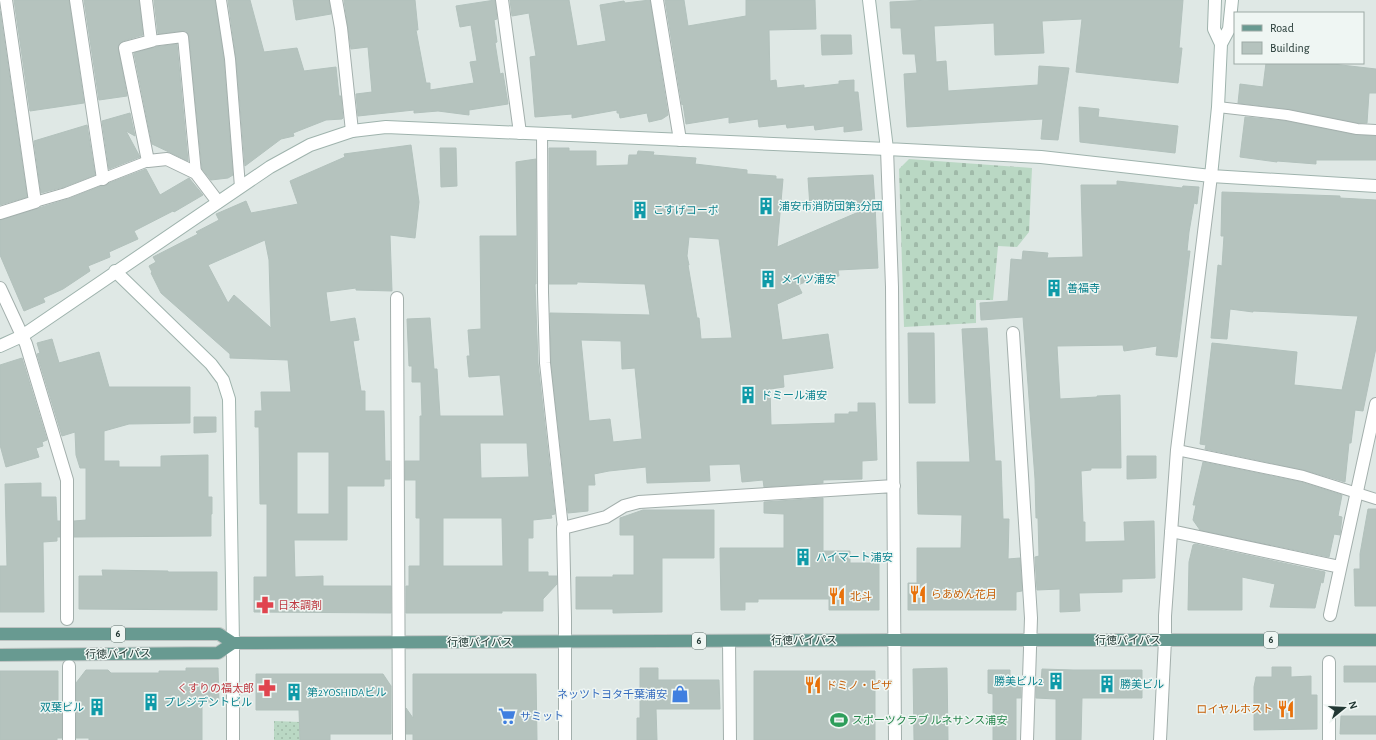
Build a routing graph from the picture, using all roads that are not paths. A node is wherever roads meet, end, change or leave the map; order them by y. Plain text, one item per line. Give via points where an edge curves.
1 (6, 0) edge
2 (76, 0) edge
3 (146, 0) edge
4 (221, 0) edge
5 (336, 0) edge
6 (502, 0) edge
7 (657, 0) edge
8 (869, 0) edge
9 (1215, 0) edge
10 (1232, 0) edge
11 (151, 42) junction
12 (1222, 44) junction
13 (1218, 107) junction
14 (1376, 130) edge
15 (352, 131) junction
16 (520, 133) junction
17 (542, 134) junction
18 (680, 140) junction
19 (887, 149) junction
20 (148, 161) junction
21 (196, 173) junction
22 (1210, 176) junction
23 (103, 179) junction
24 (1376, 186) edge
25 (240, 187) junction
26 (35, 202) junction
27 (218, 202) junction
28 (0, 213) edge
29 (115, 271) junction
30 (0, 288) edge
31 (397, 298) dead end
32 (1013, 333) dead end
33 (22, 336) junction
34 (0, 346) edge
35 (1376, 404) edge
36 (1177, 450) junction
37 (894, 486) junction
38 (1357, 493) junction
39 (1376, 499) edge
40 (563, 528) junction
41 (1171, 531) junction
42 (1340, 567) junction
43 (1330, 616) dead end
44 (67, 619) dead end
45 (0, 634) edge
46 (894, 640) junction
47 (1030, 640) junction
48 (1166, 640) junction
49 (1376, 640) edge
50 (729, 641) junction
51 (399, 642) junction
52 (565, 642) junction
53 (233, 643) junction
54 (0, 655) edge
55 (1329, 662) dead end
56 (69, 666) dead end
57 (69, 740) edge
58 (233, 740) edge
59 (399, 740) edge
60 (565, 740) edge
61 (730, 740) edge
62 (895, 740) edge
63 (1027, 740) edge
64 (1160, 740) edge
65 (1329, 740) edge

1 - 26 street
2 - 23 street
3 - 11 street
4 - 25 lane via 230,59
5 - 15 street
6 - 16 street
7 - 18 street
8 - 19 street
9 - 12 street via 1214,29
10 - 12 street via 1229,29
11 - 20 street via 125,48
11 - 21 lane via 183,37
12 - 13 street
13 - 14 lane via 1287,115 1357,129
13 - 22 street
15 - 16 street via 386,127
15 - 25 street via 310,145
16 - 17 street
17 - 18 street
17 - 40 lane via 545,363
18 - 19 street
19 - 22 street via 1041,157
19 - 37 street via 892,287
20 - 21 street via 167,159
20 - 23 lane
21 - 27 street
22 - 24 street
22 - 36 street
23 - 26 lane
25 - 27 street
26 - 28 street
27 - 29 street
29 - 33 street
29 - 53 street via 212,364 223,380 229,399
30 - 33 street
31 - 51 street
32 - 47 street via 1031,618
33 - 34 street
33 - 44 street via 29,351 66,480
35 - 38 street
36 - 38 lane via 1303,476
36 - 41 street
37 - 40 street via 639,502 624,506 606,517
37 - 46 street
38 - 39 lane
38 - 42 street
40 - 52 street
41 - 42 street
41 - 48 street via 1164,616
42 - 43 street
45 - 53 main road, 行徳バイパス / 6 via 219,634
46 - 47 main road, 行徳バイパス / 6
46 - 50 main road, 行徳バイパス / 6
46 - 62 street
47 - 48 main road, 行徳バイパス / 6
47 - 63 street
48 - 49 main road, 行徳バイパス / 6
48 - 64 street
50 - 52 main road, 行徳バイパス / 6
50 - 61 street
51 - 52 main road, 行徳バイパス / 6
51 - 53 main road, 行徳バイパス / 6
51 - 59 street
52 - 60 street
53 - 54 main road, 行徳バイパス / 6 via 218,653
53 - 58 street
55 - 65 street
56 - 57 street

